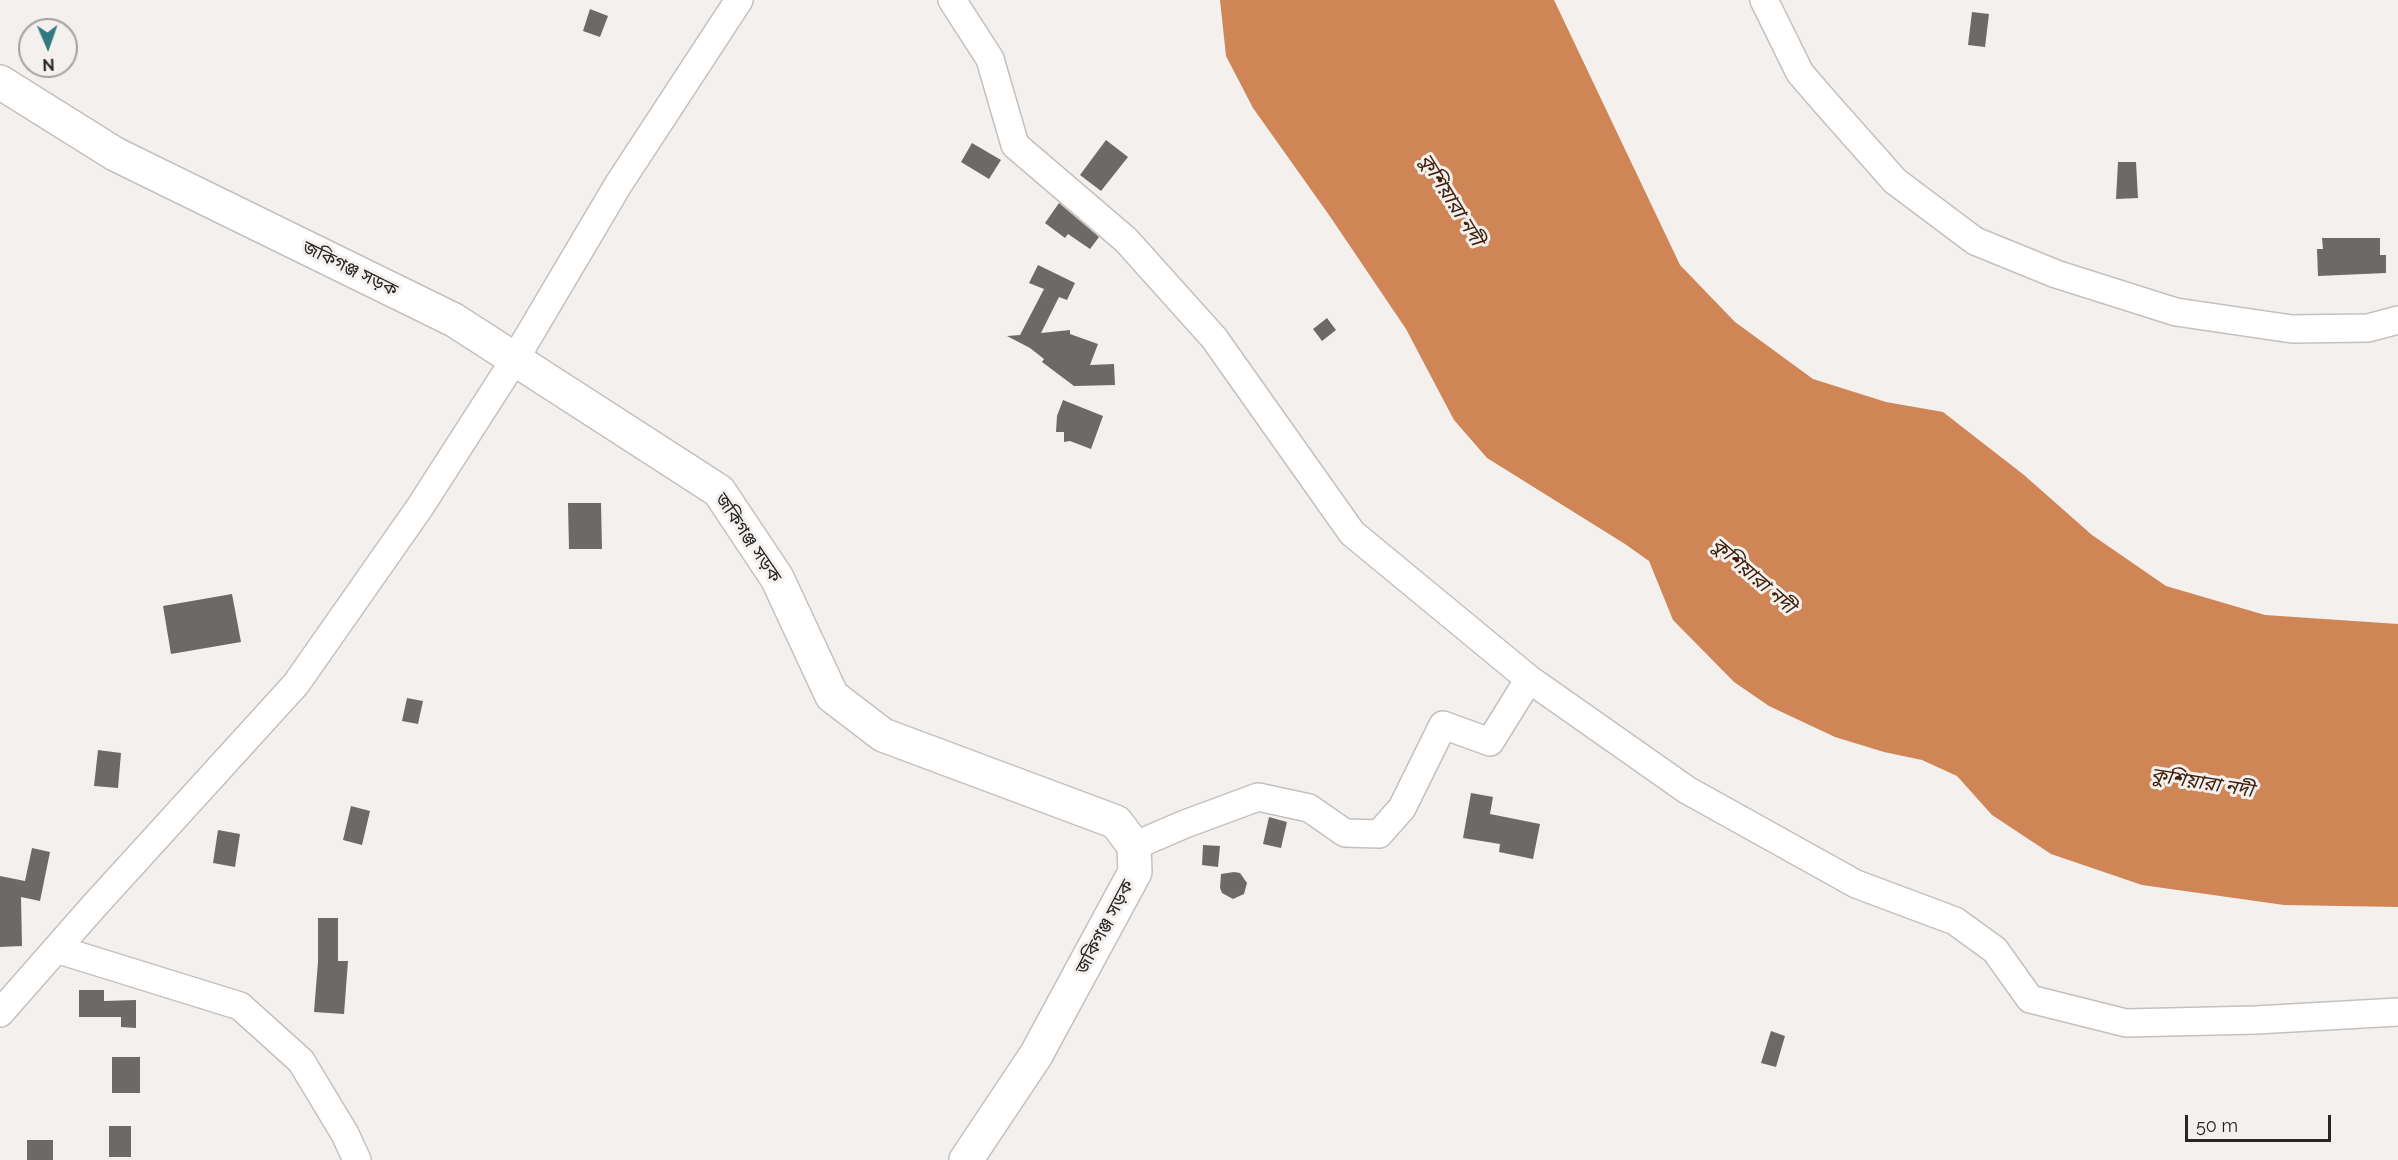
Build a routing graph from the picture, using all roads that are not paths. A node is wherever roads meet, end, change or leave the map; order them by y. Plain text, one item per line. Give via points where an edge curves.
1 (739, 0) edge
2 (952, 0) edge
3 (1764, 0) edge
4 (0, 82) edge
5 (2398, 320) edge
6 (515, 359) junction
7 (1528, 678) junction
8 (1134, 846) junction
9 (56, 949) junction
10 (2398, 1012) edge
11 (0, 1013) edge
12 (357, 1160) edge
13 (966, 1160) edge

1 - 6 street via 618,185
2 - 7 street via 990,59 1016,145 1126,240 1214,338 1352,533
3 - 5 street via 1800,73 1825,102 1895,181 1975,241 2056,274 2176,312 2292,329 2368,328
4 - 6 main road, জকিগঞ্জ সড়ক via 115,154 454,320
6 - 8 main road, জকিগঞ্জ সড়ক via 719,491 777,578 832,696 883,735 1116,822
6 - 9 street via 420,507 296,684
7 - 8 street via 1490,742 1443,725 1402,808 1379,834 1345,833 1309,808 1258,797
7 - 10 street via 1687,790 1856,884 1955,921 1995,950 2030,999 2126,1023
8 - 13 main road, জকিগঞ্জ সড়ক via 1135,872 1036,1055
9 - 11 street
9 - 12 street via 240,1006 301,1061

